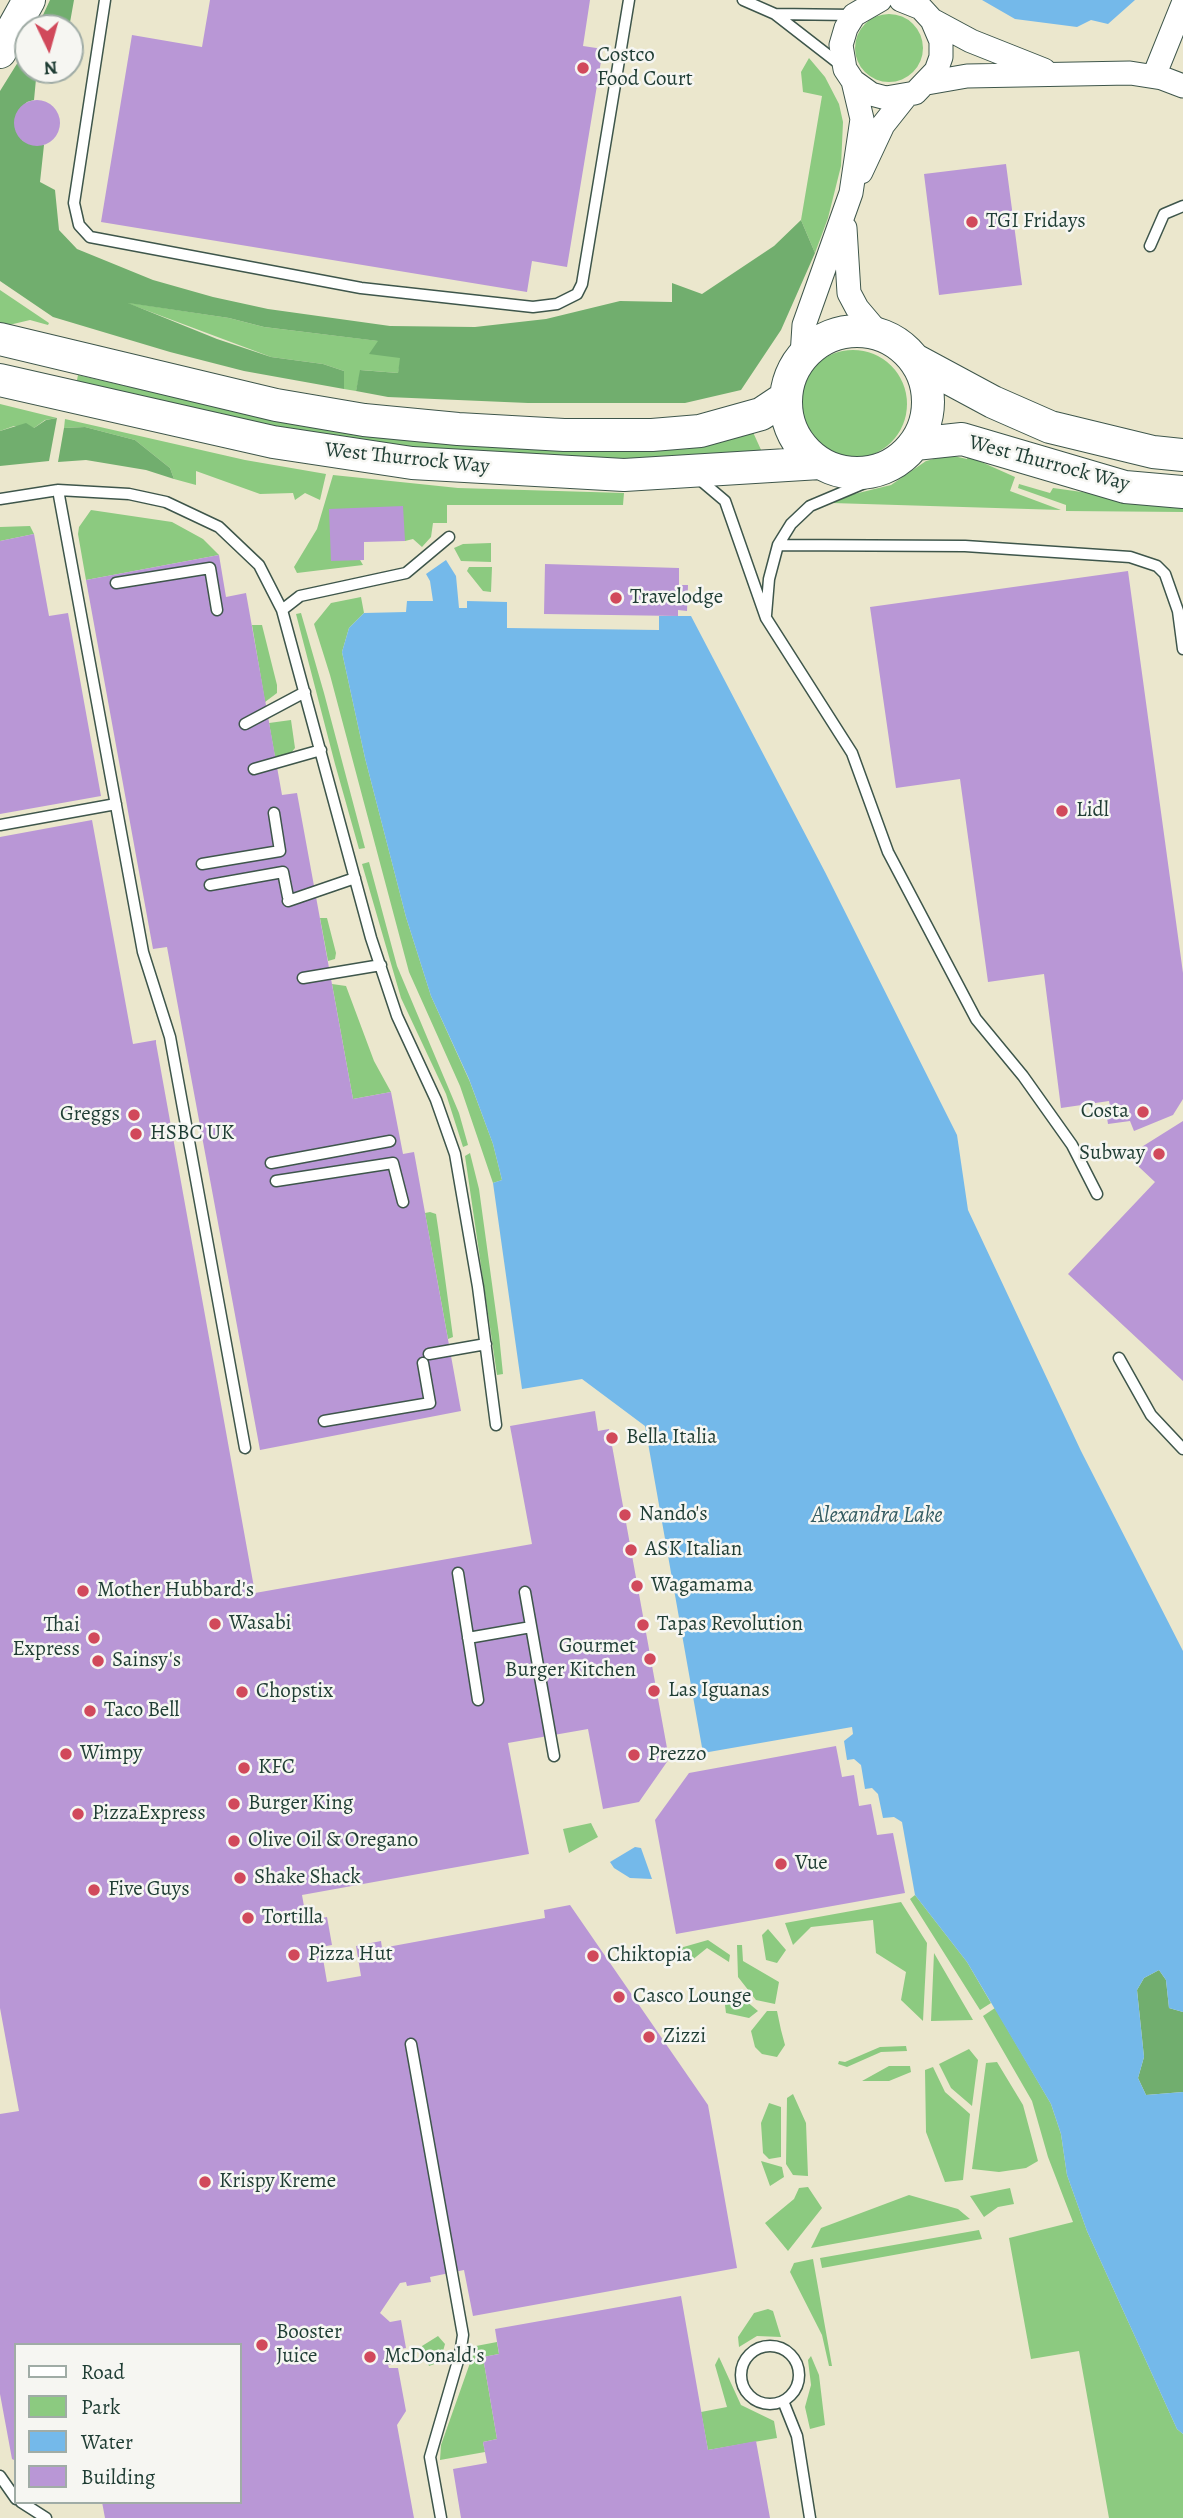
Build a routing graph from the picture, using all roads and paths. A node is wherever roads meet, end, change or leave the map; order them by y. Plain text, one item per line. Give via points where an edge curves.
1 (29, 0) edge
2 (105, 0) edge
3 (629, 0) edge
4 (743, 0) edge
5 (1183, 4) edge
6 (867, 5) edge
7 (918, 7) edge
8 (775, 14) junction
9 (0, 52) edge
10 (1054, 74) junction
11 (849, 75) junction
12 (1154, 76) junction
13 (927, 83) junction
14 (1183, 86) edge
15 (906, 96) junction
16 (851, 193) junction
17 (1183, 205) edge
18 (845, 218) junction
19 (1150, 246) dead end
20 (879, 334) junction
21 (0, 339) edge
22 (802, 356) junction
23 (915, 360) junction
24 (0, 380) edge
25 (785, 398) junction
26 (915, 444) junction
27 (1183, 455) edge
28 (820, 463) junction
29 (891, 465) junction
30 (688, 471) junction
31 (58, 490) junction
32 (1183, 492) edge
33 (0, 499) edge
34 (449, 537) dead end
35 (778, 545) junction
36 (116, 583) dead end
37 (217, 610) dead end
38 (282, 610) junction
39 (766, 618) junction
40 (1183, 649) edge
41 (305, 692) junction
42 (245, 724) dead end
43 (321, 750) junction
44 (254, 769) dead end
45 (116, 804) junction
46 (274, 813) dead end
47 (0, 825) edge
48 (202, 864) dead end
49 (355, 878) junction
50 (210, 885) dead end
51 (381, 965) junction
52 (303, 978) dead end
53 (390, 1141) dead end
54 (271, 1163) dead end
55 (276, 1181) dead end
56 (1097, 1194) dead end
57 (403, 1202) dead end
58 (486, 1343) junction
59 (1119, 1358) dead end
60 (324, 1421) dead end
61 (496, 1425) dead end
62 (244, 1448) dead end
63 (1183, 1449) edge
64 (458, 1573) dead end
65 (525, 1592) dead end
66 (531, 1627) junction
67 (468, 1638) junction
68 (478, 1700) dead end
69 (554, 1756) dead end
70 (411, 2044) dead end
71 (783, 2401) junction
72 (0, 2476) edge
73 (14, 2496) edge
74 (24, 2504) edge
75 (46, 2518) edge
76 (441, 2518) edge
77 (810, 2518) edge

1 - 9 main road
2 - 3 lane via 74,203 79,225 90,237 361,288 533,307 557,304 576,294 582,284
4 - 8 lane
5 - 12 street
6 - 8 lane via 821,17
6 - 11 street via 843,36
7 - 10 street via 971,41
7 - 13 street via 941,41 941,57
8 - 11 lane
10 - 12 street
10 - 13 street via 967,75
11 - 15 street via 878,96
11 - 16 street via 862,119
12 - 14 street
13 - 15 street
15 - 16 street via 883,125
16 - 18 street
17 - 19 lane via 1164,214
18 - 20 street via 849,293
18 - 22 street via 804,325
20 - 22 main road via 859,330 837,333
20 - 23 main road
21 - 25 main road, West Thurrock Way via 276,405 458,429 564,435 700,431 761,414
22 - 25 main road via 790,376
23 - 26 main road via 929,402
23 - 27 main road, West Thurrock Way via 1050,427
24 - 30 main road, West Thurrock Way via 356,456 624,475
25 - 28 main road via 794,435
26 - 29 main road
26 - 32 main road, West Thurrock Way via 962,439 1125,487
28 - 29 main road via 843,472 868,473
28 - 30 main road, West Thurrock Way
29 - 35 lane via 867,482 810,506
30 - 39 lane via 725,501
31 - 33 lane
31 - 38 lane via 129,494 166,502 201,517 219,527 259,565
31 - 45 lane
34 - 38 lane via 406,573 300,596
35 - 39 lane
35 - 40 lane via 965,546 1130,557 1157,566 1165,574 1178,611
36 - 37 lane via 210,568
38 - 41 lane
39 - 56 lane via 852,753 888,852 976,1019 1072,1145
41 - 42 lane
41 - 43 lane
43 - 44 lane
43 - 49 lane
45 - 47 lane
45 - 62 lane via 143,952 170,1037
46 - 48 lane via 281,851
49 - 50 lane via 288,899 283,872
49 - 51 lane
51 - 52 lane
51 - 58 lane via 397,1016 455,1154
53 - 54 lane
55 - 57 lane via 393,1163
58 - 60 lane via 426,1359 429,1404
58 - 61 lane
59 - 63 lane via 1151,1415
64 - 67 lane
65 - 66 lane
66 - 67 lane
66 - 69 lane
67 - 68 lane
70 - 76 lane via 463,2336 430,2457
71 - 71 lane via 766,2404 744,2390 742,2364 756,2349 776,2346 797,2363 798,2385
71 - 77 lane via 797,2436
72 - 73 lane
74 - 75 lane

